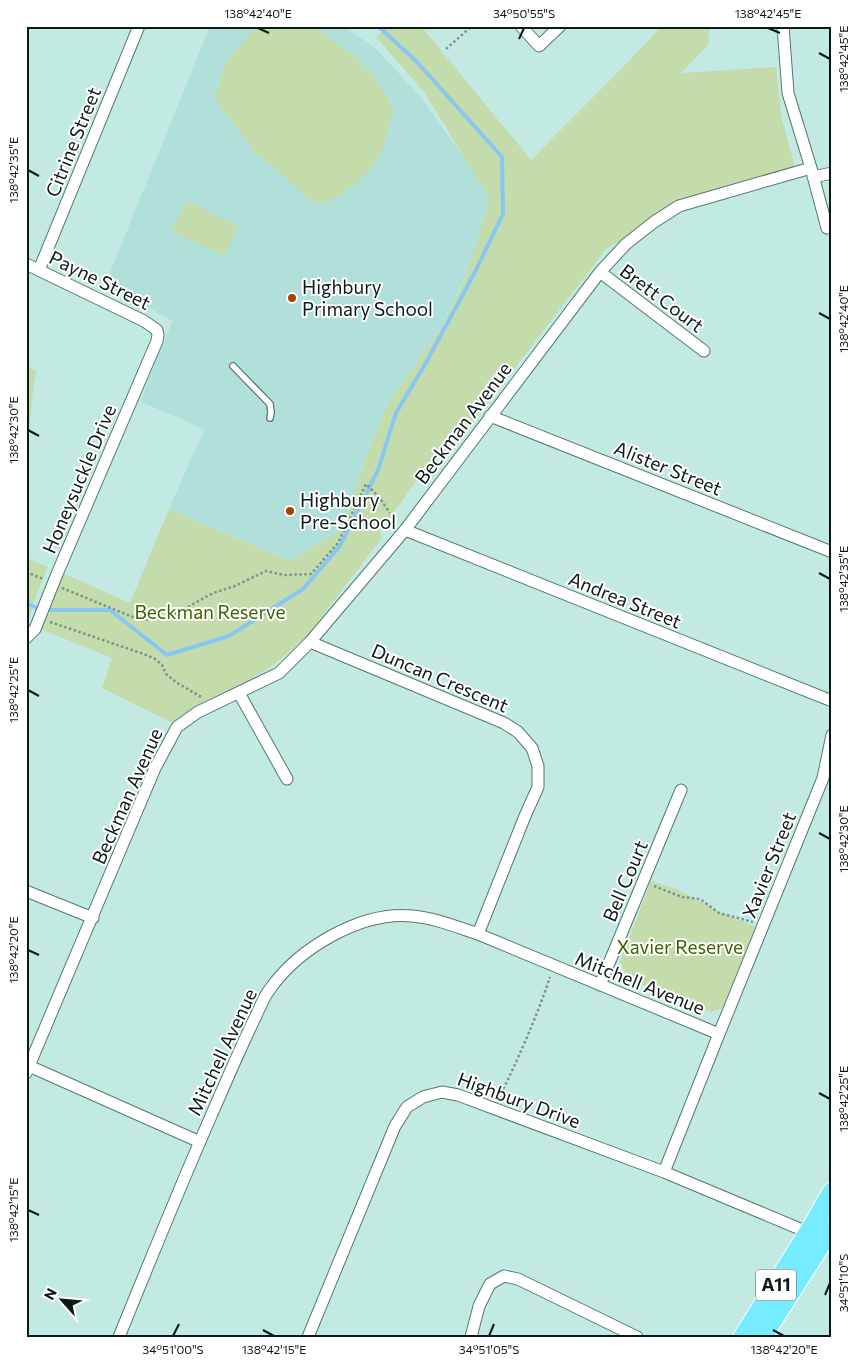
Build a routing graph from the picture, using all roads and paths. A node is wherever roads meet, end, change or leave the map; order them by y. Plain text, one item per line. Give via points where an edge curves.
1 (139, 26) edge
2 (472, 26) edge
3 (521, 26) edge
4 (560, 26) edge
5 (783, 26) edge
6 (446, 49) dead end
7 (812, 173) junction
8 (832, 173) edge
9 (827, 228) dead end
10 (26, 264) edge
11 (39, 270) junction
12 (600, 272) junction
13 (158, 330) joint
14 (704, 351) dead end
15 (233, 366) dead end
16 (490, 416) junction
17 (270, 418) dead end
18 (390, 513) dead end
19 (405, 530) junction
20 (832, 552) edge
21 (26, 572) edge
22 (53, 584) junction
23 (40, 618) junction
24 (26, 638) edge
25 (310, 642) junction
26 (239, 693) junction
27 (832, 701) edge
28 (214, 705) junction
29 (832, 735) edge
30 (287, 779) dead end
31 (681, 790) dead end
32 (643, 881) junction
33 (26, 891) edge
34 (93, 918) junction
35 (763, 926) junction
36 (478, 934) junction
37 (553, 966) junction
38 (600, 985) junction
39 (719, 1034) junction
40 (28, 1069) edge
41 (494, 1109) junction
42 (200, 1142) junction
43 (664, 1172) junction
44 (832, 1192) edge
45 (821, 1233) edge
46 (119, 1337) edge
47 (308, 1337) edge
48 (471, 1337) edge
49 (637, 1337) edge
50 (743, 1337) edge
51 (762, 1337) edge

1 - 11 street, Citrine Street
2 - 6 path
3 - 4 street via 539,46
5 - 7 street via 788,93
7 - 8 street, Beckman Avenue
7 - 9 street
7 - 12 street, Beckman Avenue via 678,206 626,244
10 - 11 street, Payne Street
11 - 13 street, Payne Street
12 - 14 street, Brett Court
12 - 16 street, Beckman Avenue
13 - 22 street, Honeysuckle Drive via 157,341
15 - 17 lane via 270,404
16 - 19 street, Beckman Avenue
16 - 20 street, Alister Street
18 - 22 path via 366,484 338,543 311,574 284,575 266,571 213,593 170,618 140,620
19 - 25 street, Beckman Avenue
19 - 27 street, Andrea Street
21 - 22 path
22 - 23 street, Honeysuckle Drive
23 - 24 street, Honeysuckle Drive
23 - 28 path via 155,659 177,683
25 - 26 street, Beckman Avenue via 279,673
25 - 36 street, Duncan Crescent via 504,723 518,732 532,748 538,766 538,787
26 - 28 street, Beckman Avenue
26 - 30 street
28 - 34 street, Beckman Avenue via 176,727
29 - 35 street, Xavier Street via 823,778
31 - 32 street, Bell Court
32 - 35 path via 682,897 700,899 719,913
32 - 38 street, Bell Court
33 - 34 street
34 - 40 street, Beckman Avenue
35 - 39 street, Xavier Street
36 - 37 street, Mitchell Avenue
36 - 42 street, Mitchell Avenue via 444,922 412,916 386,917 358,923 311,947 269,989
37 - 38 street, Mitchell Avenue
37 - 41 path via 516,1064
38 - 39 street, Mitchell Avenue
39 - 43 street, Xavier Street
40 - 42 street
41 - 43 street, Highbury Drive
41 - 47 street, Highbury Drive via 442,1092 407,1107 395,1126
42 - 46 street, Mitchell Avenue
43 - 45 street, Highbury Drive
44 - 45 main road, A11
45 - 50 main road, A11
45 - 51 main road, A11
48 - 49 street via 479,1306 490,1284 504,1276 518,1279

